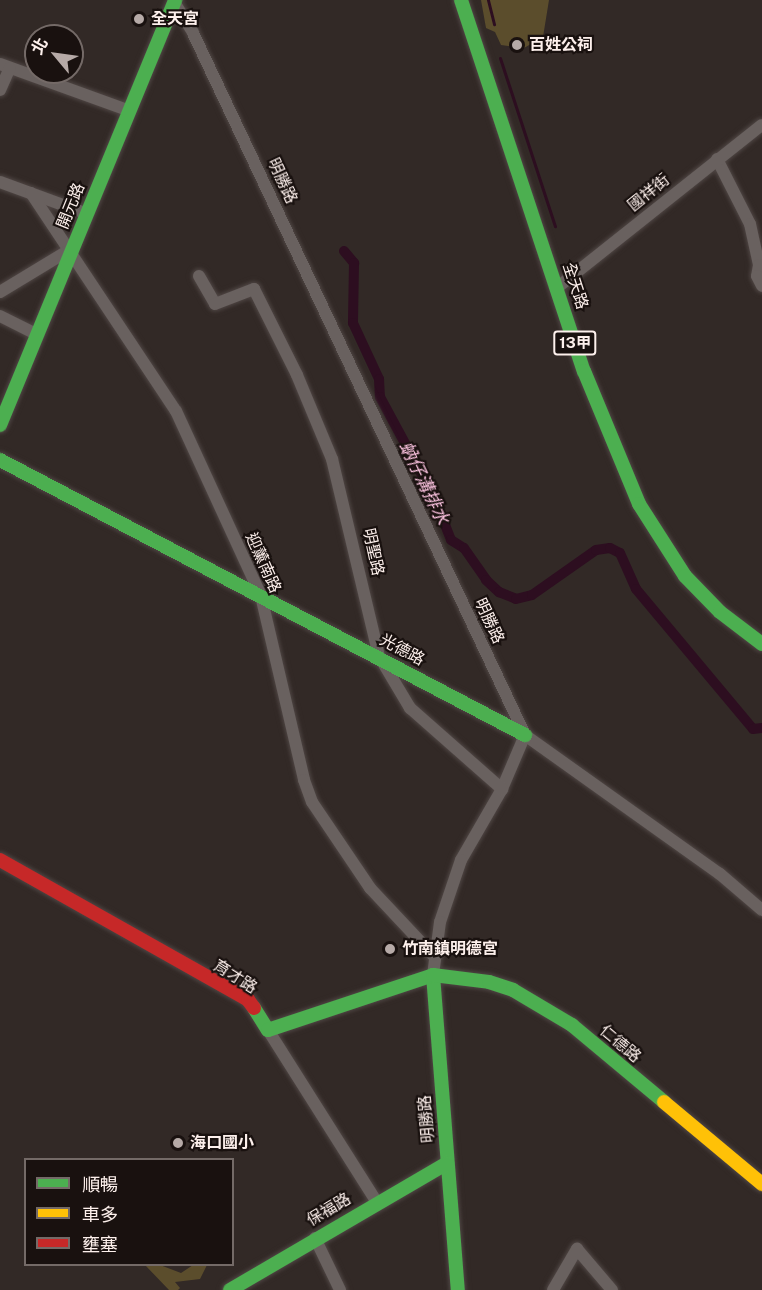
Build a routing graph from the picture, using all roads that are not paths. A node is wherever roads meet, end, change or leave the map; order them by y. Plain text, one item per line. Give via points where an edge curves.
1 (461, 0) edge
2 (172, 1) edge
3 (5, 66) edge
4 (0, 90) edge
5 (127, 110) junction
6 (762, 125) edge
7 (717, 159) junction
8 (0, 182) edge
9 (31, 193) junction
10 (85, 213) junction
11 (71, 249) junction
12 (199, 276) dead end
13 (762, 286) edge
14 (558, 287) junction
15 (0, 292) edge
16 (0, 316) edge
17 (36, 334) junction
18 (0, 425) edge
19 (0, 460) edge
20 (261, 596) junction
21 (762, 644) edge
22 (379, 656) junction
23 (525, 735) junction
24 (502, 789) junction
25 (0, 860) edge
26 (762, 910) edge
27 (433, 955) junction
28 (433, 975) junction
29 (268, 1030) junction
30 (447, 1163) junction
31 (762, 1184) edge
32 (376, 1201) junction
33 (315, 1238) junction
34 (230, 1290) edge
35 (340, 1290) edge
36 (458, 1290) edge
37 (553, 1290) edge
38 (612, 1290) edge

1 - 14 street, 全天路 / 13甲
2 - 5 street, 開元路
2 - 23 street, 明勝路 via 203,53
3 - 4 street
3 - 5 street
5 - 10 street, 開元路
6 - 7 street, 國祥街
7 - 13 street via 750,224 759,266 757,276
7 - 14 street, 國祥街
8 - 9 street
9 - 10 street
9 - 11 street, 迎薰南路
10 - 11 street, 開元路
11 - 15 street
11 - 17 street, 開元路
11 - 20 street, 迎薰南路 via 176,411
12 - 22 street, 明聖路 via 215,304 254,289 297,375 332,459
14 - 21 street, 全天路 / 13甲 via 584,371 639,504 686,576 720,612
16 - 17 street
17 - 18 street, 開元路
19 - 20 street, 光德路
20 - 22 street, 光德路
20 - 27 street, 迎薰南路 via 312,802 370,888
22 - 23 street, 光德路
22 - 24 street, 明聖路 via 410,708
23 - 24 street, 明勝路
23 - 26 street, 光德路 via 720,874
24 - 27 street, 明勝路 via 461,860
25 - 29 street, 育才路 via 248,1000
27 - 28 street, 明勝路
28 - 29 street
28 - 30 street, 明勝路
28 - 31 street, 仁德路 via 489,982 543,1005
29 - 32 street, 育才路
30 - 32 street, 保福路
30 - 36 street, 明勝路
32 - 33 street, 保福路
33 - 34 street, 保福路
33 - 35 street
37 - 38 street via 578,1249

